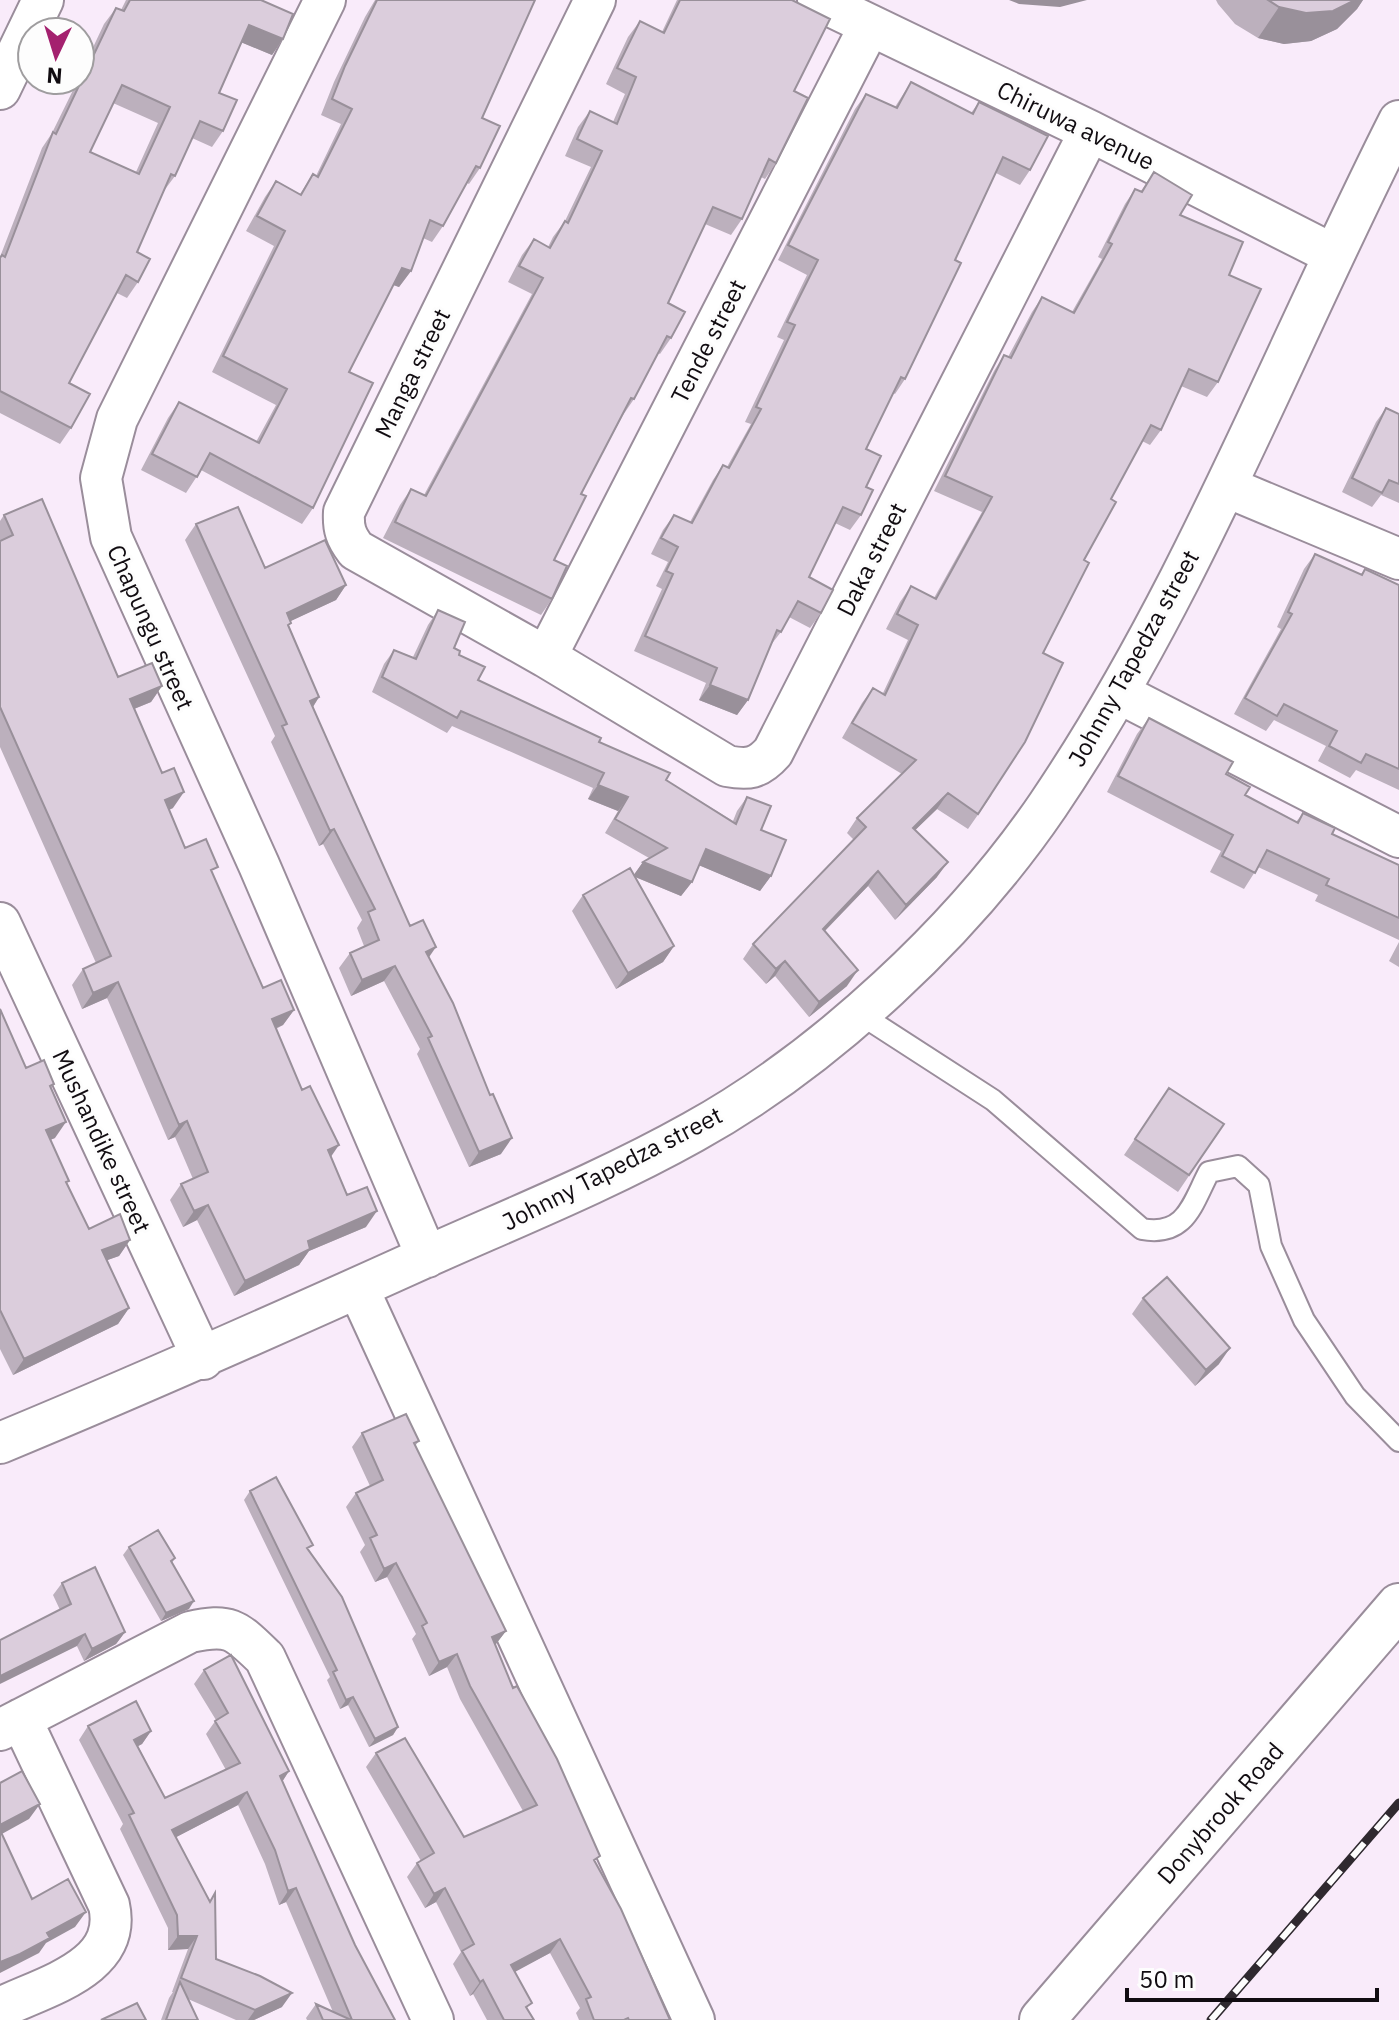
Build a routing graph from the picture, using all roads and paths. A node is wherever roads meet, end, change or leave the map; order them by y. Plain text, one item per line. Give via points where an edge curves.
1 (43, 0) edge
2 (325, 0) edge
3 (595, 0) edge
4 (818, 0) edge
5 (870, 25) junction
6 (0, 89) edge
7 (1399, 121) edge
8 (1090, 131) junction
9 (1332, 254) junction
10 (1227, 487) junction
11 (1399, 559) edge
12 (546, 657) junction
13 (1119, 693) junction
14 (1399, 837) edge
15 (0, 923) edge
16 (860, 1014) junction
17 (427, 1257) junction
18 (358, 1288) junction
19 (203, 1359) junction
20 (1399, 1441) edge
21 (0, 1443) edge
22 (1399, 1606) edge
23 (10, 1724) edge
24 (0, 2008) edge
25 (433, 2020) edge
26 (694, 2020) edge
27 (1042, 2020) edge

1 - 6 street
2 - 17 street, Chapungu street via 117,419 101,478 111,537
3 - 12 street, Manga street via 344,512 346,537 356,550
4 - 5 street, Chiruwa avenue
5 - 8 street, Chiruwa avenue
5 - 12 street, Tende street
7 - 9 street, Johnny Tapedza street
8 - 9 street, Chiruwa avenue
8 - 12 street, Daka street via 762,765 727,766
9 - 10 street, Johnny Tapedza street
10 - 11 street
10 - 13 street, Johnny Tapedza street
13 - 14 street
13 - 16 street, Johnny Tapedza street via 1045,810 986,883
15 - 19 street, Mushandike street
16 - 17 street, Johnny Tapedza street via 774,1082 693,1132
16 - 20 lane via 993,1100 1142,1229 1160,1232 1183,1221 1209,1172 1238,1166 1259,1185 1271,1246 1304,1320 1355,1396
17 - 18 street, Johnny Tapedza street
18 - 19 street, Johnny Tapedza street
18 - 26 street
19 - 21 street, Johnny Tapedza street
22 - 27 street, Donybrook Road
23 - 24 street via 109,1905 113,1923 99,1956 84,1968
23 - 25 street via 190,1632 236,1630 265,1658

